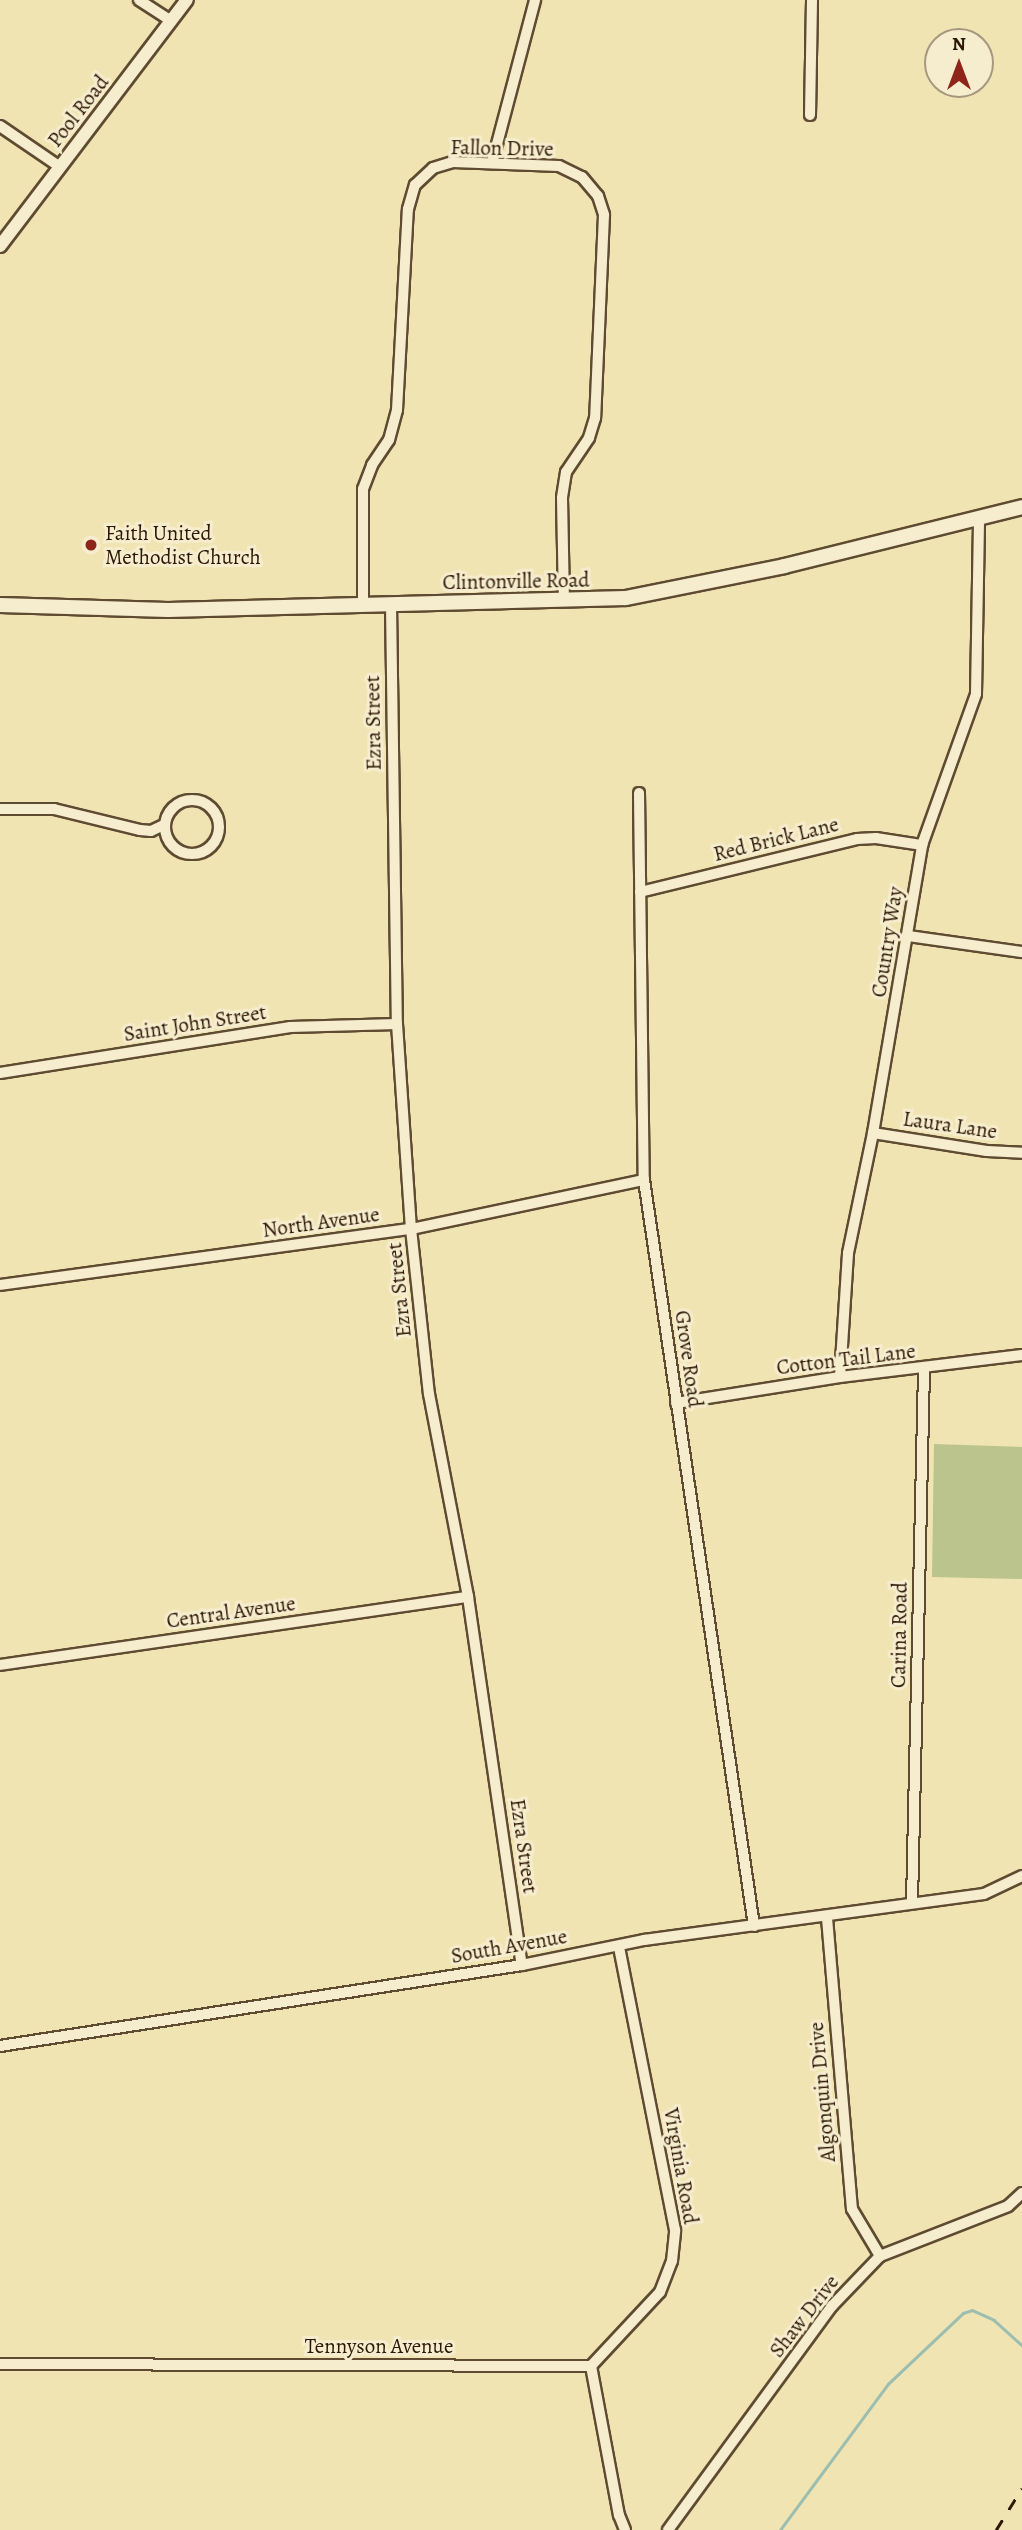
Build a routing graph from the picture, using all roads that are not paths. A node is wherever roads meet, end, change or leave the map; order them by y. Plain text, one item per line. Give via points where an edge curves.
1 (139, 0) edge
2 (187, 0) edge
3 (535, 0) edge
4 (812, 0) edge
5 (171, 21) junction
6 (810, 115) dead end
7 (0, 126) edge
8 (492, 163) junction
9 (60, 167) junction
10 (0, 246) edge
11 (1022, 507) edge
12 (979, 519) junction
13 (564, 601) junction
14 (391, 604) junction
15 (363, 605) junction
16 (0, 606) edge
17 (639, 793) dead end
18 (0, 809) edge
19 (164, 825) junction
20 (922, 845) junction
21 (640, 892) junction
22 (908, 936) junction
23 (1022, 952) edge
24 (397, 1024) junction
25 (0, 1073) edge
26 (873, 1133) junction
27 (1022, 1153) edge
28 (644, 1180) junction
29 (411, 1228) junction
30 (0, 1285) edge
31 (1022, 1355) edge
32 (924, 1369) junction
33 (840, 1377) junction
34 (676, 1403) junction
35 (468, 1597) junction
36 (0, 1665) edge
37 (1019, 1878) edge
38 (1022, 1891) edge
39 (912, 1903) junction
40 (827, 1917) junction
41 (754, 1926) junction
42 (619, 1946) junction
43 (522, 1965) junction
44 (0, 2046) edge
45 (1022, 2193) edge
46 (880, 2256) junction
47 (0, 2364) edge
48 (591, 2366) junction
49 (625, 2530) edge
50 (668, 2530) edge

1 - 5 street
2 - 5 street, Pool Road
3 - 8 street
4 - 6 street
5 - 9 street, Pool Road
7 - 9 street
8 - 13 street, Fallon Drive via 559,166 582,177 598,195 604,215 595,418 589,438 566,472 562,498
8 - 15 street, Fallon Drive via 453,162 433,168 415,186 408,209 397,411 389,440 363,489
9 - 10 street, Pool Road
11 - 12 main road, Clintonville Road
12 - 13 main road, Clintonville Road via 679,589
12 - 20 street, Country Way via 976,694
13 - 14 main road, Clintonville Road
14 - 15 main road, Clintonville Road
14 - 24 street, Ezra Street
15 - 16 main road, Clintonville Road via 168,610
17 - 21 street, Grove Road
18 - 19 street via 54,809 139,830
19 - 19 street via 171,809 194,800 215,813 219,829 209,849 189,854 171,845
20 - 21 street, Red Brick Lane via 857,839
20 - 22 street, Country Way
21 - 28 street, Grove Road
22 - 23 street
22 - 26 street, Country Way
24 - 25 street, Saint John Street via 290,1027
24 - 29 street, Ezra Street
26 - 27 street, Laura Lane
26 - 33 street, Country Way via 848,1252
28 - 29 street, North Avenue
28 - 34 street, Grove Road
29 - 30 street, North Avenue
29 - 35 street, Ezra Street via 429,1394
31 - 32 street, Cotton Tail Lane
32 - 33 street, Cotton Tail Lane
32 - 39 street, Carina Road
33 - 34 street, Cotton Tail Lane
34 - 41 street, Grove Road
35 - 36 street, Central Avenue
35 - 43 street, Ezra Street
37 - 38 street
37 - 39 street, South Avenue via 984,1894
39 - 40 street, South Avenue
40 - 41 street, South Avenue
40 - 46 street, Algonquin Drive via 852,2209
41 - 42 street, South Avenue
42 - 43 street, South Avenue
42 - 48 street, Virginia Road via 675,2230 672,2261 660,2292
43 - 44 street, South Avenue
45 - 46 street, Shaw Drive via 1008,2206
46 - 50 street, Shaw Drive via 832,2306
47 - 48 street, Tennyson Avenue
48 - 49 street

